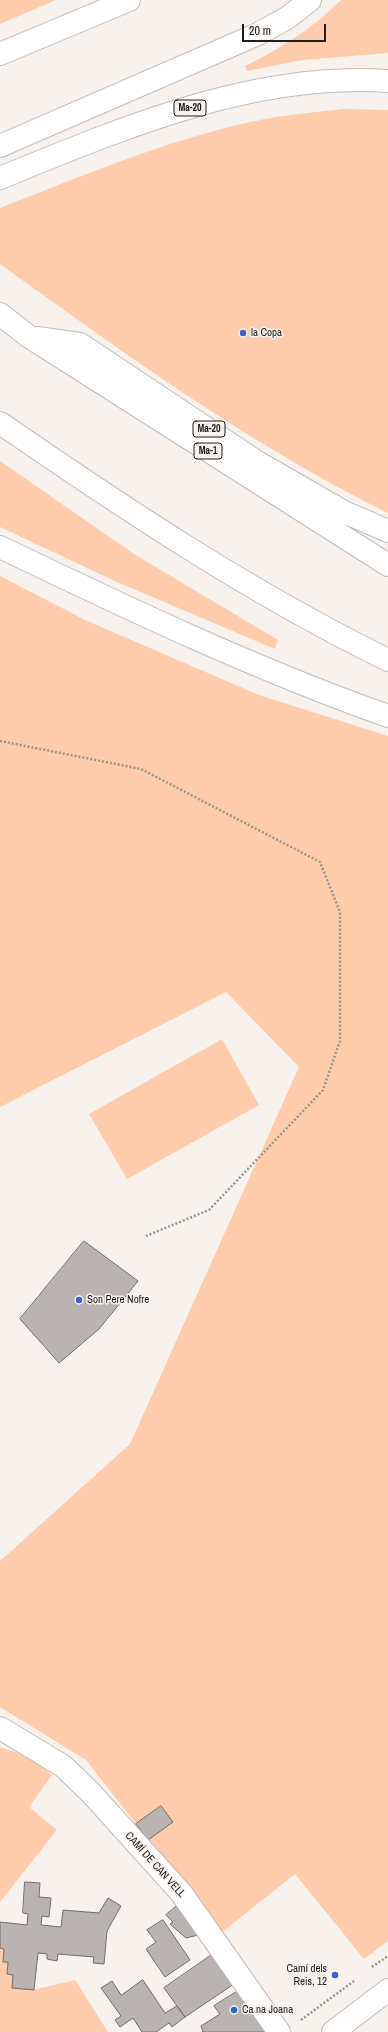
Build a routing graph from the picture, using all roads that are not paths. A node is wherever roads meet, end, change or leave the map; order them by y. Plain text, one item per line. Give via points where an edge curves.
1 (129, 0) edge
2 (310, 0) edge
3 (0, 54) edge
4 (388, 80) edge
5 (0, 146) edge
6 (0, 178) edge
7 (0, 314) edge
8 (28, 336) junction
9 (0, 423) edge
10 (388, 531) edge
11 (0, 547) edge
12 (388, 565) edge
13 (388, 660) edge
14 (388, 716) edge
15 (0, 1728) edge
16 (388, 1990) edge
17 (288, 2028) edge
18 (333, 2032) edge

1 - 3 main road
2 - 5 main road via 287,18 258,34
4 - 6 main road, Ma-20 via 323,80 277,86 232,96 170,114
7 - 8 main road, Ma-1
8 - 10 main road, Ma-20 via 80,344 257,462 344,512
8 - 12 main road, Ma-1
9 - 13 main road via 112,500 206,559 266,595
11 - 14 main road via 226,652
15 - 17 main road, CAMÍ DE CAN VELL via 63,1766 91,1793 182,1894
16 - 18 main road

